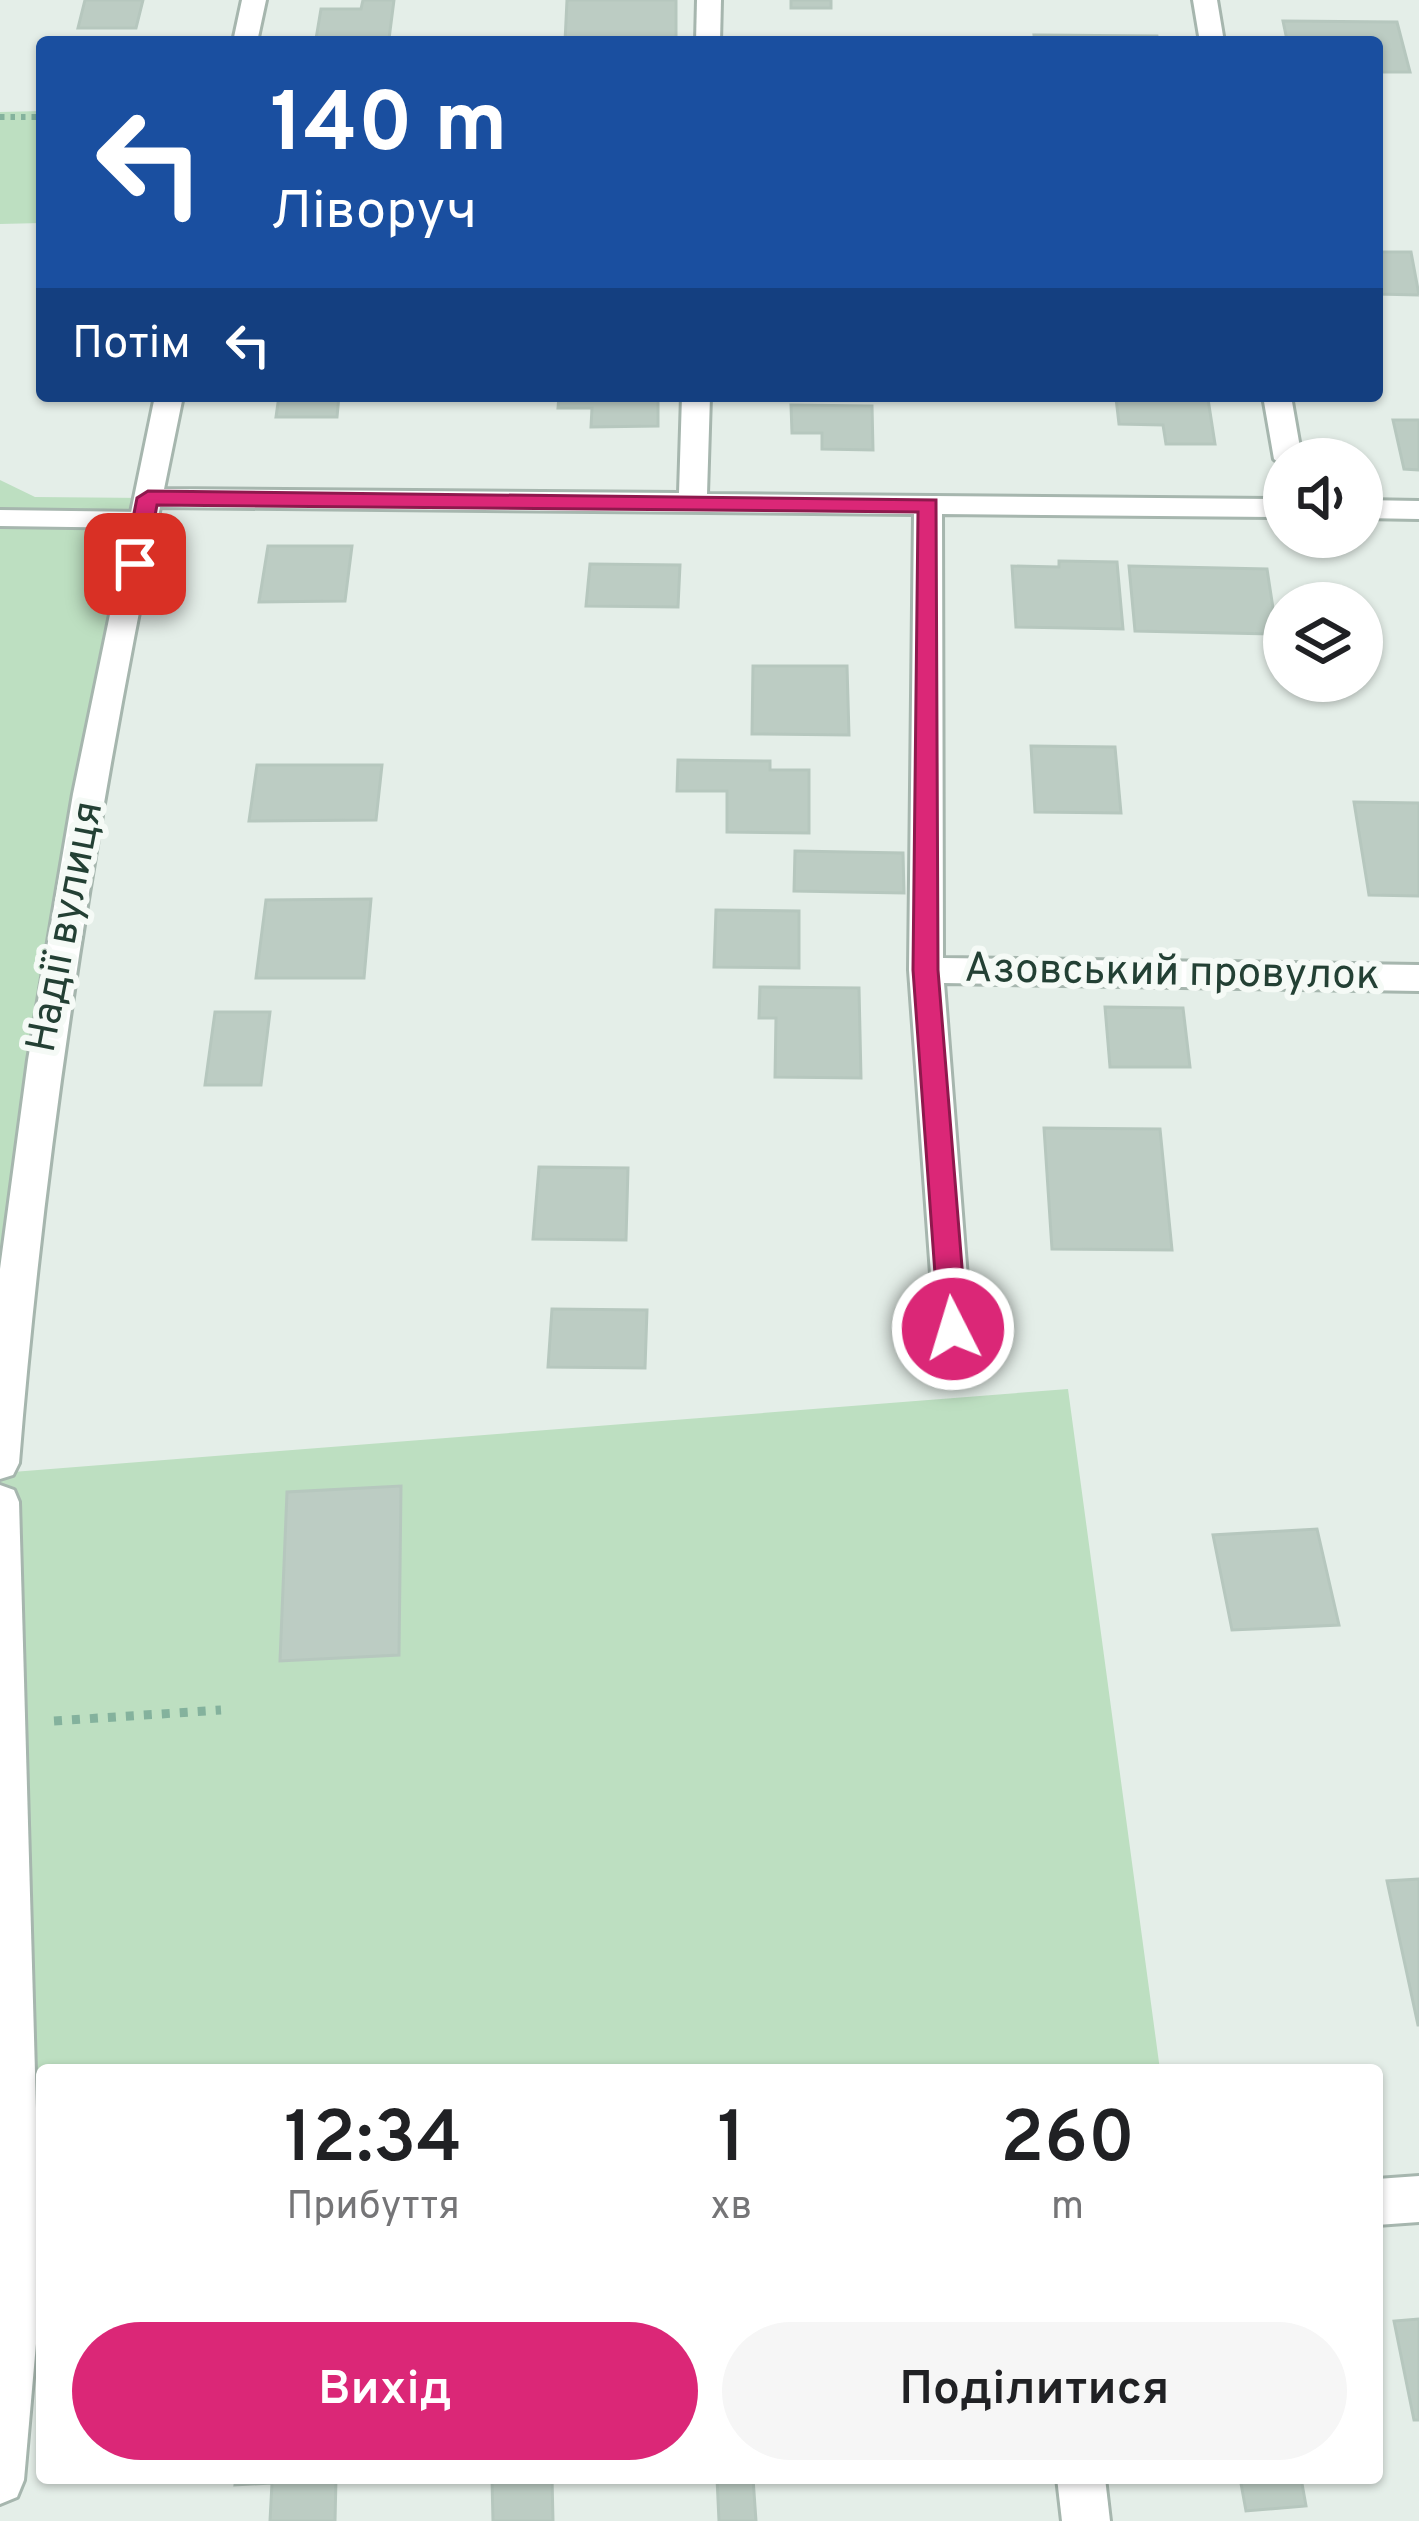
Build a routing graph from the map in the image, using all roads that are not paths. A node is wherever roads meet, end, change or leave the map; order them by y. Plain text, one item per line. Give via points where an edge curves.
1 (254, 0) edge
2 (709, 0) edge
3 (1205, 0) edge
4 (246, 36) edge
5 (707, 36) edge
6 (1211, 36) edge
7 (169, 402) edge
8 (696, 402) edge
9 (1278, 402) edge
10 (1284, 438) edge
11 (693, 503) junction
12 (928, 505) junction
13 (1263, 508) edge
14 (146, 509) junction
15 (1383, 509) edge
16 (1419, 510) edge
17 (0, 518) edge
18 (926, 970) junction
19 (1419, 978) edge
20 (953, 1329) dead end
21 (0, 1463) edge
22 (0, 1502) edge
23 (1419, 2200) edge
24 (1383, 2202) edge
25 (20, 2287) edge
26 (0, 2480) edge
27 (1082, 2484) edge
28 (1086, 2521) edge

1 - 4 street
2 - 5 street
3 - 6 street
7 - 14 street, Надії вулиця
8 - 11 street
9 - 10 street
11 - 12 street
11 - 14 street
12 - 13 street
12 - 18 street
14 - 17 lane
14 - 21 street, Надії вулиця via 42,1055
15 - 16 street
18 - 19 street, Азовський провулок
18 - 20 street
22 - 25 street
23 - 24 street
25 - 26 street
27 - 28 street

